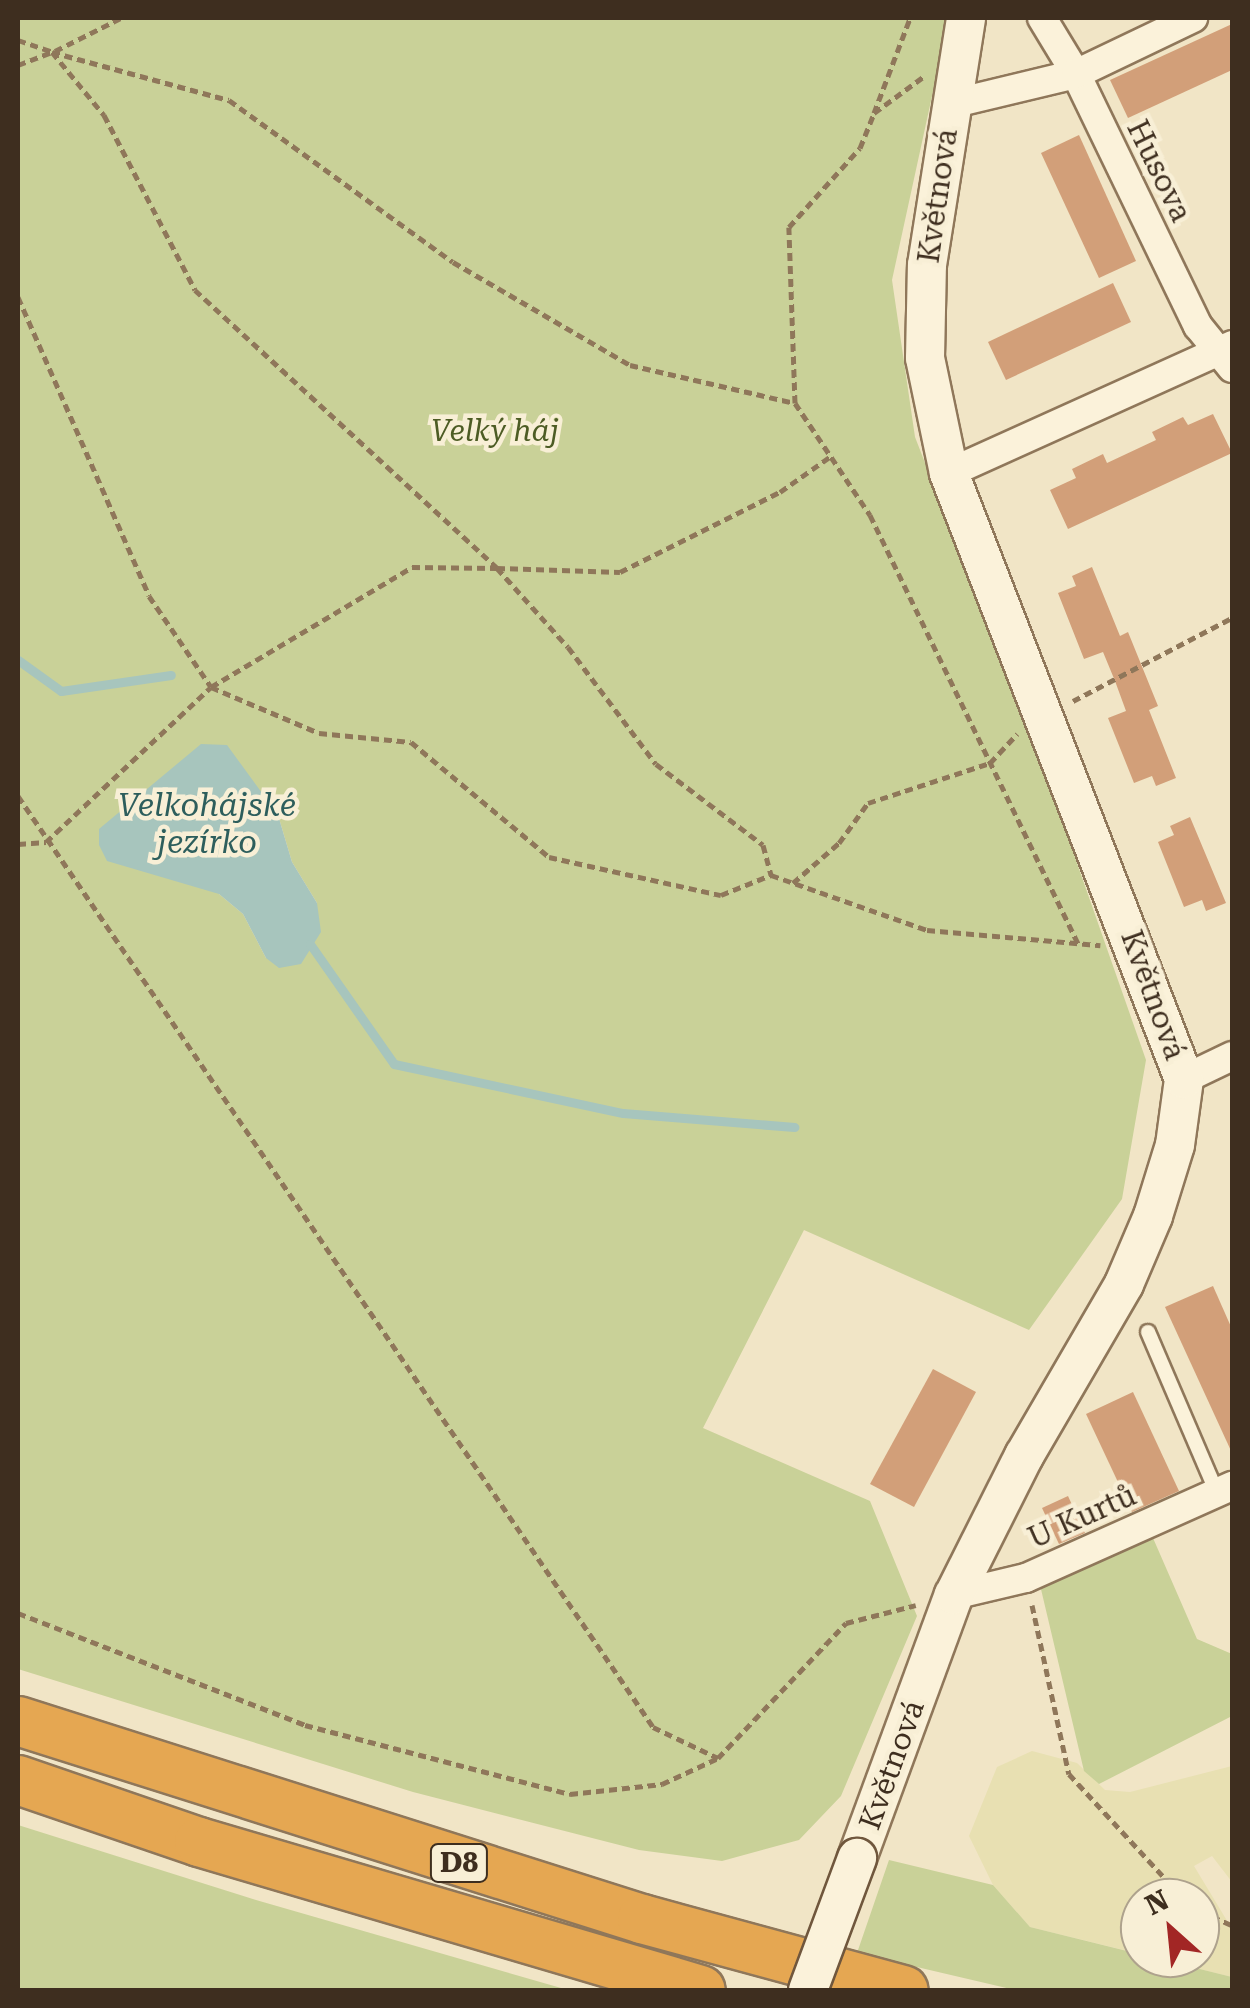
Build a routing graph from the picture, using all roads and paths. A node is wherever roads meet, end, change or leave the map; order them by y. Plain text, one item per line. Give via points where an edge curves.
1 (122, 18) edge
2 (910, 18) edge
3 (1042, 18) edge
4 (1192, 18) edge
5 (963, 34) edge
6 (18, 40) edge
7 (52, 52) junction
8 (18, 65) edge
9 (1076, 74) junction
10 (951, 104) junction
11 (874, 113) junction
12 (18, 297) edge
13 (1228, 355) edge
14 (795, 403) junction
15 (831, 456) junction
16 (949, 473) junction
17 (497, 568) junction
18 (1232, 618) edge
19 (1064, 684) dead end
20 (211, 688) junction
21 (1065, 716) junction
22 (990, 762) junction
23 (18, 796) edge
24 (46, 842) junction
25 (18, 844) edge
26 (771, 875) junction
27 (793, 883) junction
28 (1136, 944) junction
29 (1078, 946) junction
30 (1232, 1056) edge
31 (1184, 1078) junction
32 (1148, 1332) dead end
33 (1225, 1490) edge
34 (1026, 1578) junction
35 (954, 1595) junction
36 (18, 1612) edge
37 (18, 1721) edge
38 (718, 1758) junction
39 (18, 1780) edge
40 (1165, 1878) edge
41 (701, 1990) edge
42 (808, 1990) edge
43 (904, 1990) edge

1 - 7 path
2 - 11 path
3 - 9 street, Husova
4 - 9 street
5 - 10 street, Květnová
5 - 11 path
6 - 7 path
7 - 8 path
7 - 14 path via 228,100 453,262 630,365
7 - 17 path via 104,115 195,290
9 - 10 street
9 - 13 street, Husova via 1198,326
10 - 16 street, Květnová via 927,265 925,358
11 - 14 path via 860,148 788,227
12 - 20 path via 149,596
13 - 16 street
14 - 15 path
15 - 17 path via 780,492 620,572
15 - 22 path via 870,515
16 - 21 street, Květnová
17 - 20 path via 412,567
17 - 26 path via 568,647 656,764 763,845
18 - 21 path
19 - 21 path
20 - 24 path
20 - 26 path via 319,733 411,742 549,857 721,894
21 - 22 path via 1018,734
21 - 28 street, Květnová
22 - 27 path via 868,804 839,843
22 - 29 path
23 - 24 path
24 - 25 path
24 - 38 path via 653,1727
26 - 27 path
27 - 29 path via 927,930
28 - 29 path
28 - 31 street, Květnová
30 - 31 street
31 - 35 street, Květnová via 1174,1146 1124,1284 1024,1456
32 - 33 lane
33 - 34 street, U Kurtů
34 - 35 street, U Kurtů
34 - 40 path via 1069,1774
35 - 38 path via 846,1623
35 - 42 street, Květnová, bridge
36 - 38 path via 305,1725 570,1794 662,1784
37 - 43 highway, D8 via 642,1919
39 - 41 highway, D8 via 200,1842

